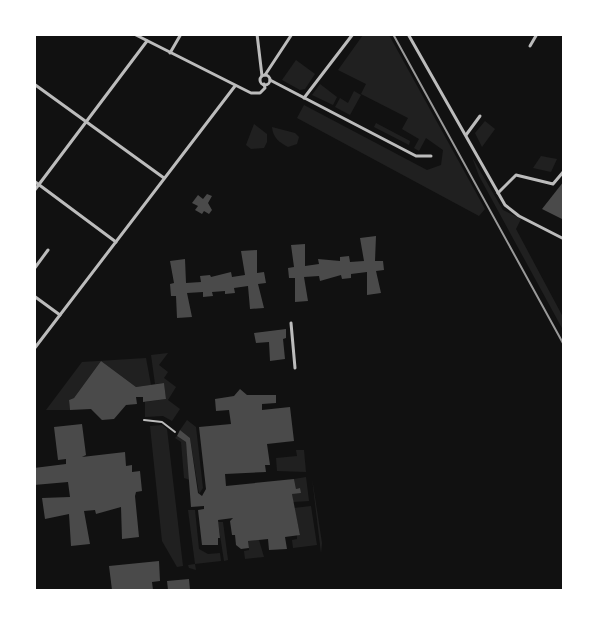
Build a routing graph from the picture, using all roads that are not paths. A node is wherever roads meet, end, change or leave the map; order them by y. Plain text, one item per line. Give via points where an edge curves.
1 (134, 34) edge
2 (181, 34) edge
3 (257, 34) edge
4 (292, 34) edge
5 (353, 34) edge
6 (408, 34) edge
7 (537, 34) edge
8 (417, 35) edge
9 (147, 41) junction
10 (415, 42) junction
11 (530, 46) dead end
12 (170, 53) junction
13 (264, 75) junction
14 (270, 80) junction
15 (34, 84) edge
16 (264, 84) junction
17 (235, 86) junction
18 (304, 98) junction
19 (480, 116) dead end
20 (88, 123) junction
21 (466, 135) junction
22 (431, 156) dead end
23 (564, 171) edge
24 (164, 178) junction
25 (34, 181) edge
26 (40, 184) junction
27 (34, 191) edge
28 (498, 193) junction
29 (564, 239) edge
30 (116, 242) junction
31 (48, 250) dead end
32 (34, 269) edge
33 (34, 296) edge
34 (60, 315) junction
35 (291, 323) dead end
36 (34, 349) edge
37 (295, 368) dead end
38 (144, 420) dead end
39 (175, 432) dead end

1 - 9 street
2 - 12 street
3 - 13 street
4 - 13 street
5 - 18 street
6 - 10 street
7 - 11 street
8 - 10 street
9 - 12 street
9 - 20 street
10 - 21 street
12 - 17 street
13 - 14 street
13 - 16 street via 260,80
14 - 16 street
14 - 18 street
15 - 20 street
16 - 17 street via 265,88 256,94
17 - 24 street
18 - 22 street via 416,156
19 - 21 street
20 - 24 street
20 - 26 street
21 - 28 street
23 - 28 street via 553,184 516,175
24 - 30 street
25 - 26 street
26 - 27 street
26 - 30 street
28 - 29 street via 519,216
30 - 34 street
31 - 32 street
33 - 34 street
34 - 36 street
35 - 37 street
38 - 39 street via 162,422

